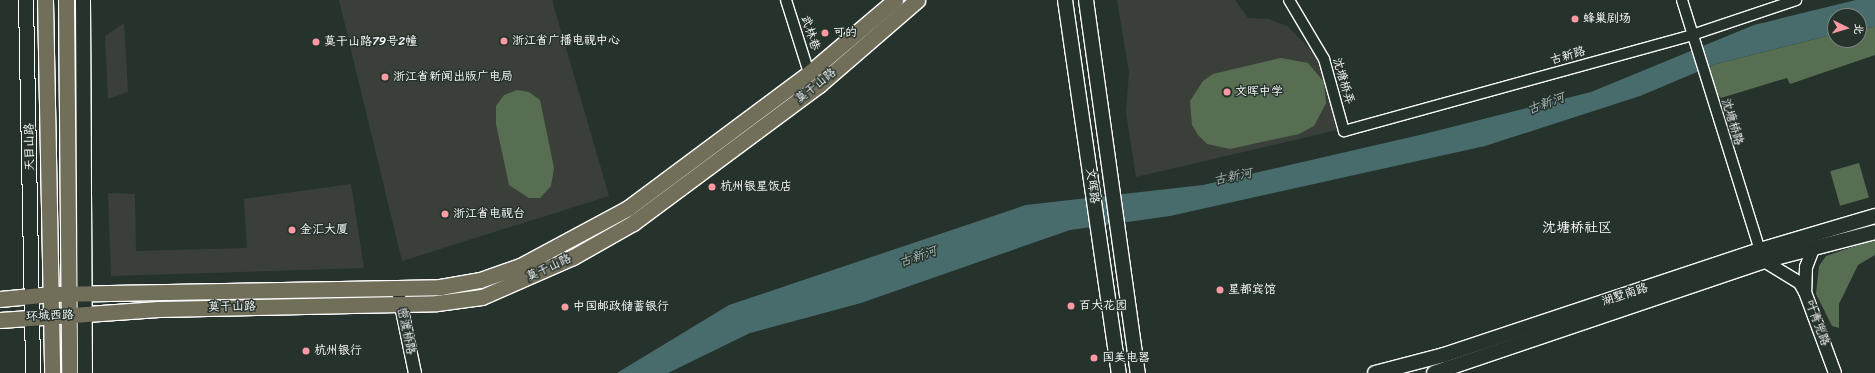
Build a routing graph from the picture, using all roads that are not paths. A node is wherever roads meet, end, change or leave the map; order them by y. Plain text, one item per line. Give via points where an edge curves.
1 (26, 0) edge
2 (45, 0) edge
3 (66, 0) edge
4 (83, 0) edge
5 (786, 0) edge
6 (896, 0) edge
7 (917, 0) edge
8 (1065, 0) edge
9 (1086, 0) edge
10 (1289, 0) edge
11 (1682, 0) edge
12 (1796, 0) edge
13 (1692, 38) junction
14 (809, 73) junction
15 (1344, 131) joint
16 (1875, 216) edge
17 (1875, 232) edge
18 (1813, 249) junction
19 (1762, 256) junction
20 (397, 289) junction
21 (1805, 292) junction
22 (69, 293) junction
23 (52, 294) junction
24 (92, 294) junction
25 (34, 295) junction
26 (0, 299) edge
27 (400, 305) junction
28 (68, 314) junction
29 (93, 314) junction
30 (33, 315) junction
31 (52, 315) junction
32 (0, 320) edge
33 (1449, 371) edge
34 (33, 373) edge
35 (52, 373) edge
36 (69, 373) edge
37 (85, 373) edge
38 (415, 373) edge
39 (1119, 373) edge
40 (1138, 373) edge
41 (1375, 373) edge
42 (1434, 373) edge
43 (1835, 373) edge

1 - 25 main road, 天目山路
2 - 23 main road, 天目山路
3 - 22 main road
4 - 24 main road
5 - 14 street, 武林巷
6 - 14 main road, 莫干山路
7 - 27 main road, 莫干山路 via 819,85 634,223 573,257 482,297
8 - 39 main road, 文晖路
9 - 40 main road, 文晖路
10 - 15 street, 沈塘桥弄 via 1324,59
11 - 13 street, 沈塘桥路
12 - 13 street, 古新路
13 - 15 street, 古新路
13 - 19 street, 沈塘桥路
14 - 20 main road, 莫干山路 via 628,208 558,247 520,266 480,280
16 - 19 main road, 湖墅南路
17 - 18 main road, 湖墅南路
18 - 19 main road, 湖墅南路
18 - 21 street, 叶青兜路 via 1806,267
19 - 21 street via 1792,276
19 - 33 main road, 湖墅南路
19 - 41 main road, 湖墅南路 via 1444,355
20 - 24 main road, 莫干山路
20 - 27 street, 密渡桥路
21 - 43 street, 叶青兜路
22 - 23 main road, 环城西路
22 - 24 main road, 环城西路
22 - 28 main road
23 - 25 main road, 环城西路
23 - 31 main road, 天目山路
24 - 29 main road
25 - 26 main road, 环城西路
25 - 30 main road, 天目山路
27 - 29 main road, 莫干山路 via 159,309
27 - 38 street, 密渡桥路
28 - 29 main road, 环城西路
28 - 31 main road, 环城西路
28 - 36 main road
29 - 37 main road
30 - 31 main road, 环城西路
30 - 32 main road, 环城西路
30 - 34 main road, 天目山路
31 - 35 main road, 天目山路
33 - 42 main road, 湖墅南路

